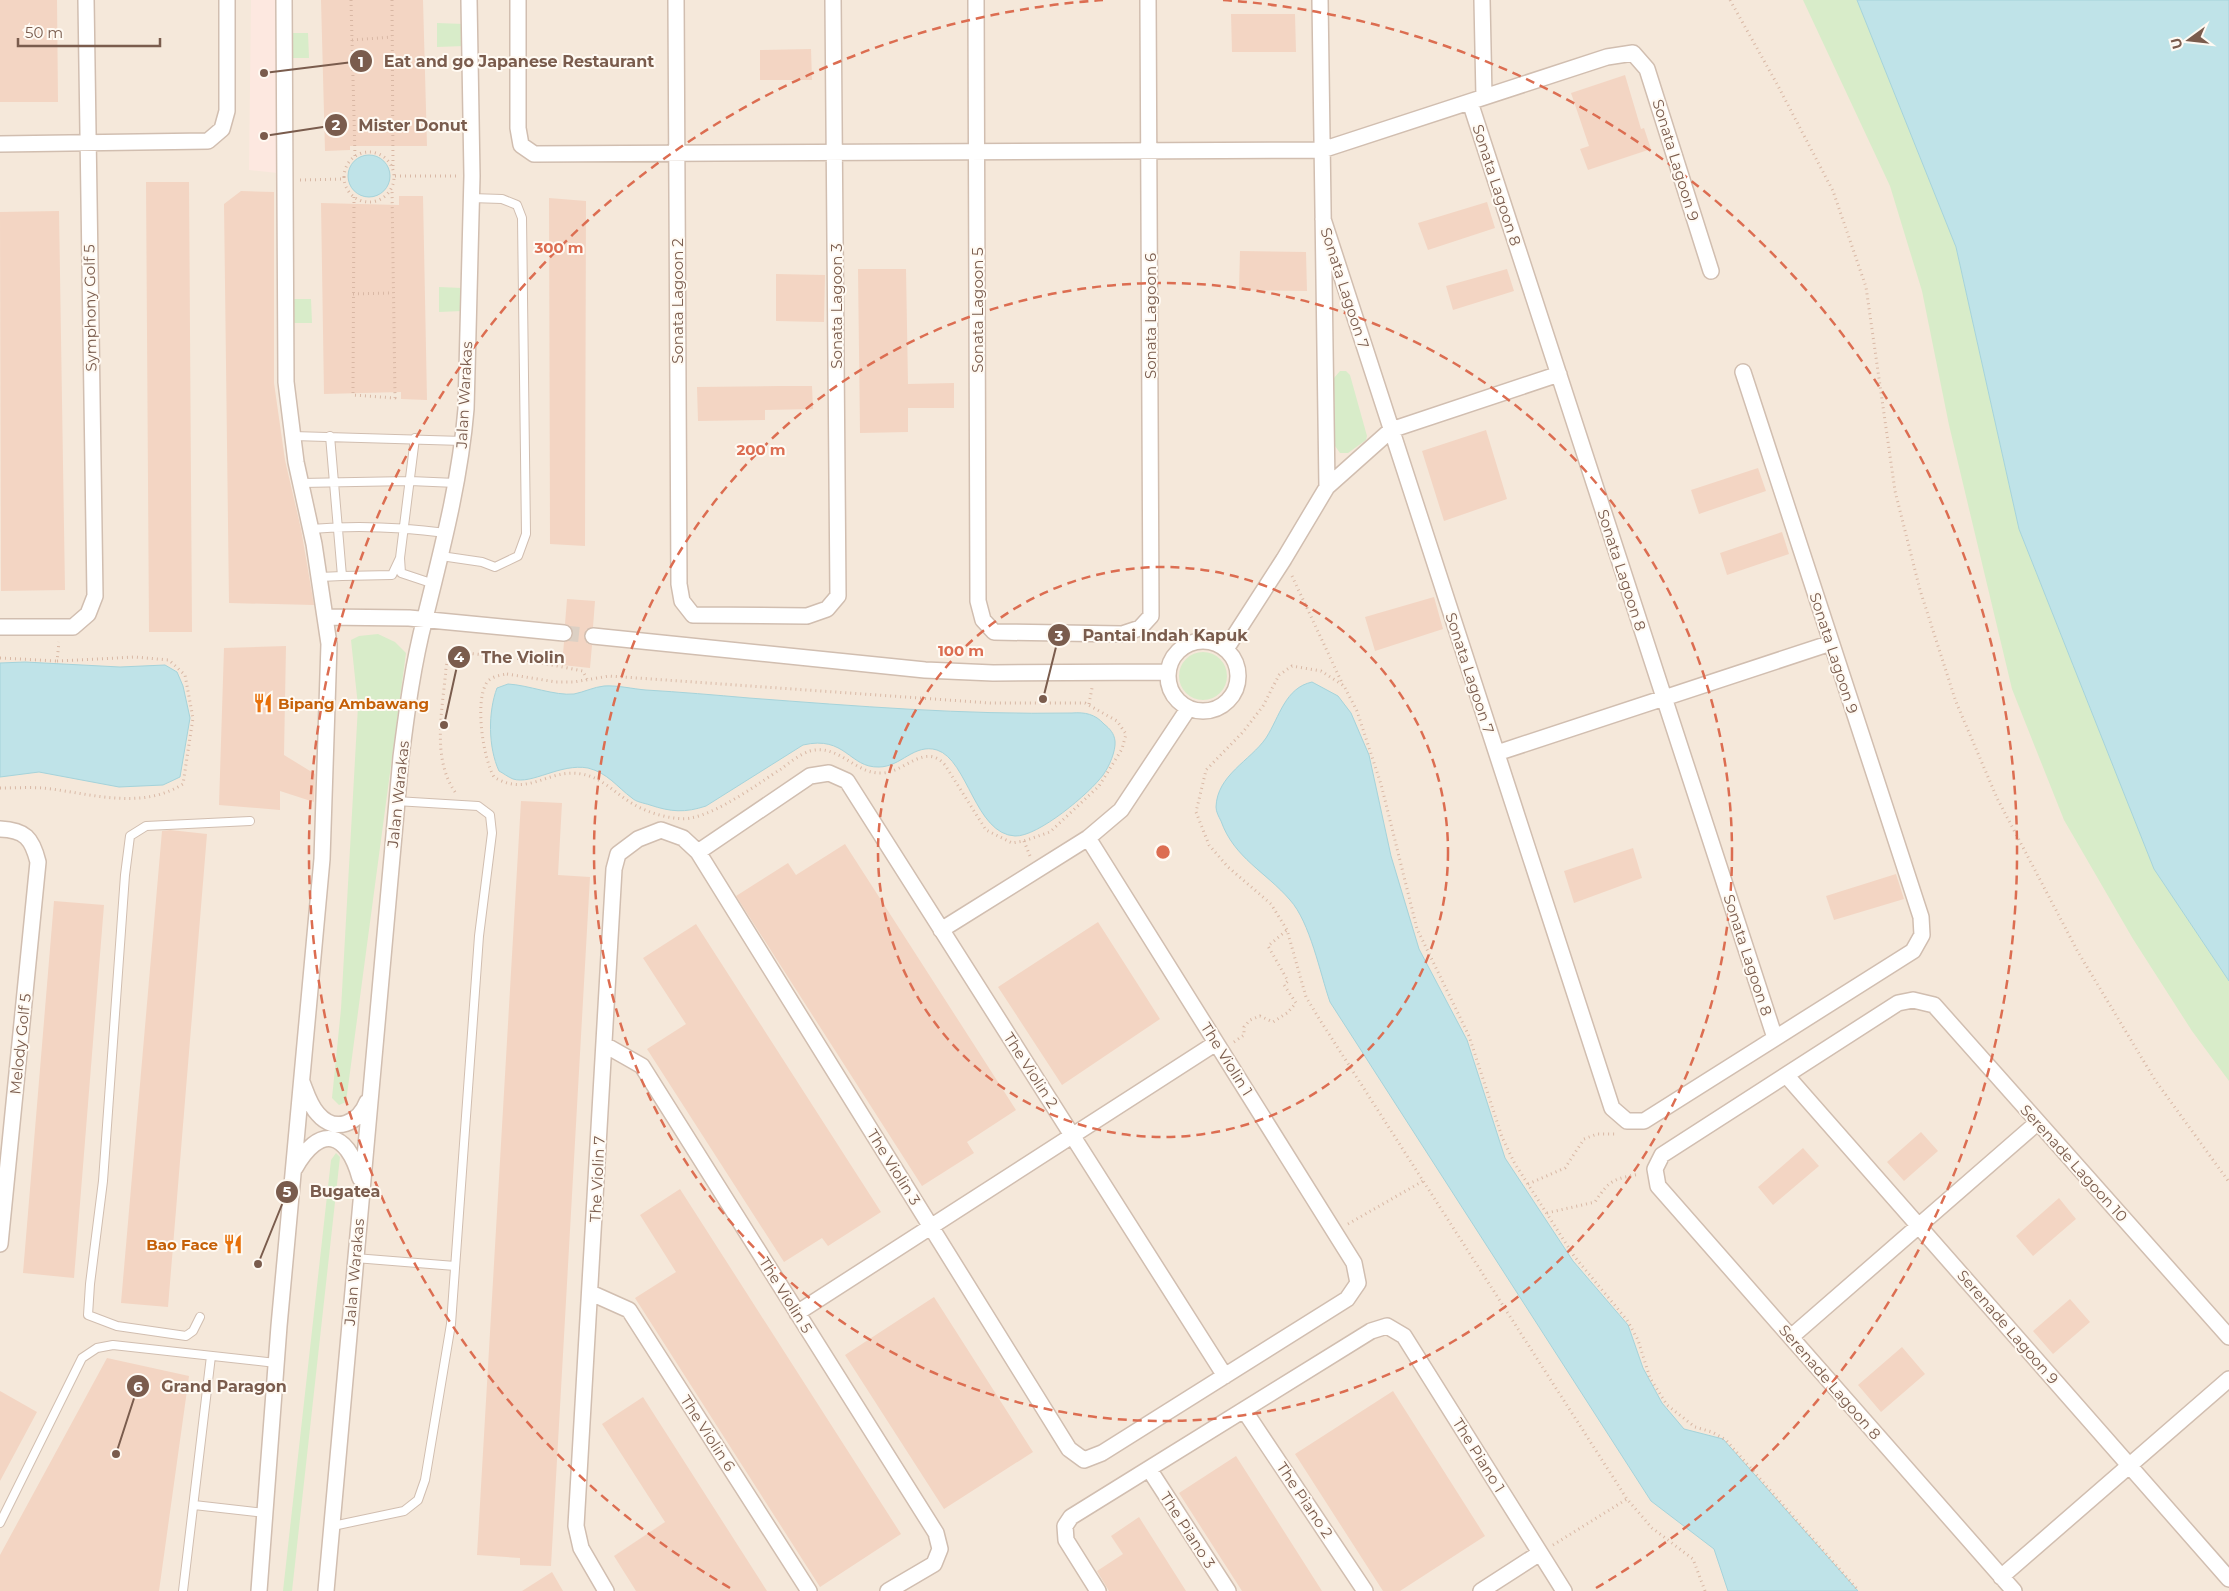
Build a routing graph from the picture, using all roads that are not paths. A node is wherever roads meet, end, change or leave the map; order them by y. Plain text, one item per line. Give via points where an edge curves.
1 (86, 0) edge
2 (227, 0) edge
3 (284, 0) edge
4 (468, 0) edge
5 (518, 0) edge
6 (676, 0) edge
7 (833, 0) edge
8 (976, 0) edge
9 (1148, 0) edge
10 (1320, 0) edge
11 (1482, 0) edge
12 (1477, 99) junction
13 (88, 143) junction
14 (0, 144) edge
15 (1322, 150) junction
16 (1149, 151) junction
17 (976, 152) junction
18 (834, 153) junction
19 (676, 154) junction
20 (471, 198) junction
21 (1323, 219) junction
22 (1711, 271) dead end
23 (1742, 372) dead end
24 (1559, 374) junction
25 (1391, 430) junction
26 (293, 436) junction
27 (330, 436) junction
28 (415, 438) junction
29 (463, 441) junction
30 (410, 480) junction
31 (333, 482) junction
32 (301, 483) junction
33 (456, 483) junction
34 (1327, 487) junction
35 (337, 527) junction
36 (404, 528) junction
37 (311, 529) junction
38 (446, 533) junction
39 (441, 556) junction
40 (400, 558) junction
41 (342, 576) junction
42 (320, 577) junction
43 (434, 584) junction
44 (682, 601) joint
45 (326, 617) junction
46 (424, 619) junction
47 (983, 620) joint
48 (0, 627) edge
49 (564, 633) tunnel mouth
50 (593, 636) tunnel mouth
51 (1831, 643) junction
52 (1226, 649) junction
53 (1168, 672) junction
54 (1664, 698) junction
55 (1188, 709) junction
56 (1497, 753) junction
57 (396, 801) junction
58 (250, 821) dead end
59 (0, 828) edge
60 (1088, 838) junction
61 (698, 852) junction
62 (941, 930) junction
63 (1775, 1038) junction
64 (605, 1045) junction
65 (1219, 1047) junction
66 (1786, 1075) junction
67 (302, 1080) junction
68 (370, 1094) junction
69 (2038, 1122) junction
70 (1072, 1135) junction
71 (293, 1172) junction
72 (362, 1184) junction
73 (1918, 1226) junction
74 (931, 1227) junction
75 (0, 1244) edge
76 (355, 1258) junction
77 (455, 1266) junction
78 (591, 1292) junction
79 (797, 1313) junction
80 (200, 1317) dead end
81 (1791, 1337) junction
82 (2229, 1337) edge
83 (211, 1356) junction
84 (276, 1364) junction
85 (1226, 1376) junction
86 (2229, 1379) edge
87 (1244, 1410) junction
88 (2129, 1465) junction
89 (1149, 1469) junction
90 (194, 1505) junction
91 (265, 1513) junction
92 (0, 1523) edge
93 (332, 1526) junction
94 (1540, 1553) junction
95 (2001, 1577) junction
96 (2229, 1579) edge
97 (183, 1591) edge
98 (259, 1591) edge
99 (326, 1591) edge
100 (606, 1591) edge
101 (809, 1591) edge
102 (888, 1591) edge
103 (1098, 1591) edge
104 (1228, 1591) edge
105 (1365, 1591) edge
106 (1481, 1591) edge
107 (1564, 1591) edge
108 (2014, 1591) edge

1 - 13 street, Symphony Golf 5
2 - 13 street via 228,111 222,129 208,141
3 - 26 street via 286,382
4 - 20 street, Jalan Warakas
5 - 19 street via 518,128 521,145 534,154
6 - 19 street, Sonata Lagoon 2
7 - 18 street, Sonata Lagoon 3
8 - 17 street, Sonata Lagoon 5
9 - 16 street, Sonata Lagoon 6
10 - 15 street
11 - 12 street, Sonata Lagoon 8
12 - 15 street
12 - 22 street, Sonata Lagoon 9 via 1606,57 1633,53 1647,69
12 - 24 street, Sonata Lagoon 8
13 - 14 street
13 - 48 street, Symphony Golf 5 via 95,596 88,614 73,627
15 - 16 street
15 - 21 street
16 - 17 street
16 - 47 street, Sonata Lagoon 6 via 1151,616 1140,628 1122,634 994,632
17 - 18 street
17 - 47 street, Sonata Lagoon 5 via 978,601
18 - 19 street
18 - 44 street, Sonata Lagoon 3 via 838,596 827,609 807,616 692,615
19 - 44 street, Sonata Lagoon 2 via 679,584
20 - 29 street, Jalan Warakas
20 - 39 lane via 502,199 517,205 522,218 526,534 518,556 495,567
21 - 25 street, Sonata Lagoon 7
21 - 34 street
23 - 51 street, Sonata Lagoon 9
24 - 25 street
24 - 54 street, Sonata Lagoon 8
25 - 34 street
25 - 56 street, Sonata Lagoon 7
26 - 27 lane
26 - 32 street
27 - 28 lane
27 - 31 lane
28 - 29 lane
28 - 30 lane
29 - 33 street, Jalan Warakas
30 - 31 lane
30 - 33 lane
30 - 36 lane
31 - 32 lane
31 - 35 lane
32 - 37 street
33 - 38 street, Jalan Warakas
34 - 52 street
35 - 36 lane
35 - 37 lane
35 - 41 lane
36 - 38 lane
36 - 40 lane
37 - 42 street
38 - 39 street, Jalan Warakas
39 - 43 street, Jalan Warakas
40 - 41 lane via 392,575
40 - 43 lane via 401,574
41 - 42 lane
42 - 45 street
43 - 46 street, Jalan Warakas
45 - 46 street
45 - 67 street via 329,644 322,860
46 - 49 street
46 - 57 street, Jalan Warakas via 409,692
50 - 53 street via 925,670 993,674
51 - 54 street
51 - 63 street, Sonata Lagoon 9 via 1921,916 1922,935 1913,951
52 - 53 street via 1213,642 1198,641 1184,647
52 - 55 street via 1236,663 1239,680 1234,696 1221,707 1205,712
53 - 55 street via 1173,693
54 - 56 street
54 - 63 street, Sonata Lagoon 8
55 - 60 street via 1121,810
56 - 63 street, Sonata Lagoon 7 via 1612,1108 1627,1121 1644,1121
57 - 68 street, Jalan Warakas
57 - 77 lane via 478,806 490,815 492,833 479,936
58 - 80 lane via 146,826 130,836 125,875 103,1181 88,1314 117,1326 186,1336 193,1331
59 - 75 street, Melody Golf 5 via 18,830 34,845 38,862
60 - 62 street
60 - 65 street, The Violin 1
61 - 62 street, The Violin 2 via 810,776 829,773 846,781
61 - 64 street, The Violin 7 via 683,838 660,830 638,839 618,854 614,869
61 - 74 street, The Violin 3
62 - 70 street, The Violin 2
64 - 78 street, The Violin 7
64 - 79 street, The Violin 5 via 642,1066
65 - 70 street
65 - 85 street, The Violin 1 via 1354,1263 1358,1283 1348,1299
66 - 69 street, Serenade Lagoon 10 via 1898,1003 1913,1000 1934,1005
66 - 73 street, Serenade Lagoon 9
66 - 81 street, Serenade Lagoon 8 via 1662,1155 1655,1169 1658,1186
67 - 68 street via 317,1114 328,1123 337,1125 362,1114
67 - 71 street
68 - 72 street, Jalan Warakas
69 - 73 street
69 - 82 street, Serenade Lagoon 10
70 - 74 street
70 - 85 street, The Violin 2
71 - 72 street via 312,1144 322,1139 335,1140 345,1144 353,1156
71 - 84 street
72 - 76 street, Jalan Warakas
73 - 81 street
73 - 88 street, Serenade Lagoon 9
74 - 79 street
74 - 85 street, The Violin 3 via 1069,1449 1084,1460
76 - 77 lane
76 - 93 street, Jalan Warakas
77 - 93 lane via 451,1324 425,1480 418,1500 404,1512
78 - 100 street, The Violin 7 via 576,1526 581,1548
78 - 101 street, The Violin 6 via 629,1310
79 - 102 street, The Violin 5 via 936,1533 940,1549 934,1564
81 - 95 street, Serenade Lagoon 8
83 - 84 lane
83 - 90 lane
83 - 92 lane via 112,1345 97,1348 82,1358
84 - 91 street
86 - 88 street
87 - 89 street
87 - 94 street, The Piano 1 via 1371,1331 1387,1326 1404,1336
87 - 105 street, The Piano 2
88 - 95 street
88 - 96 street, Serenade Lagoon 9
89 - 103 street via 1071,1517 1065,1526 1066,1540
89 - 104 street, The Piano 3
90 - 91 lane
90 - 97 lane
91 - 98 street
93 - 99 street, Jalan Warakas
94 - 106 street
94 - 107 street, The Piano 1
95 - 108 street, Serenade Lagoon 8

